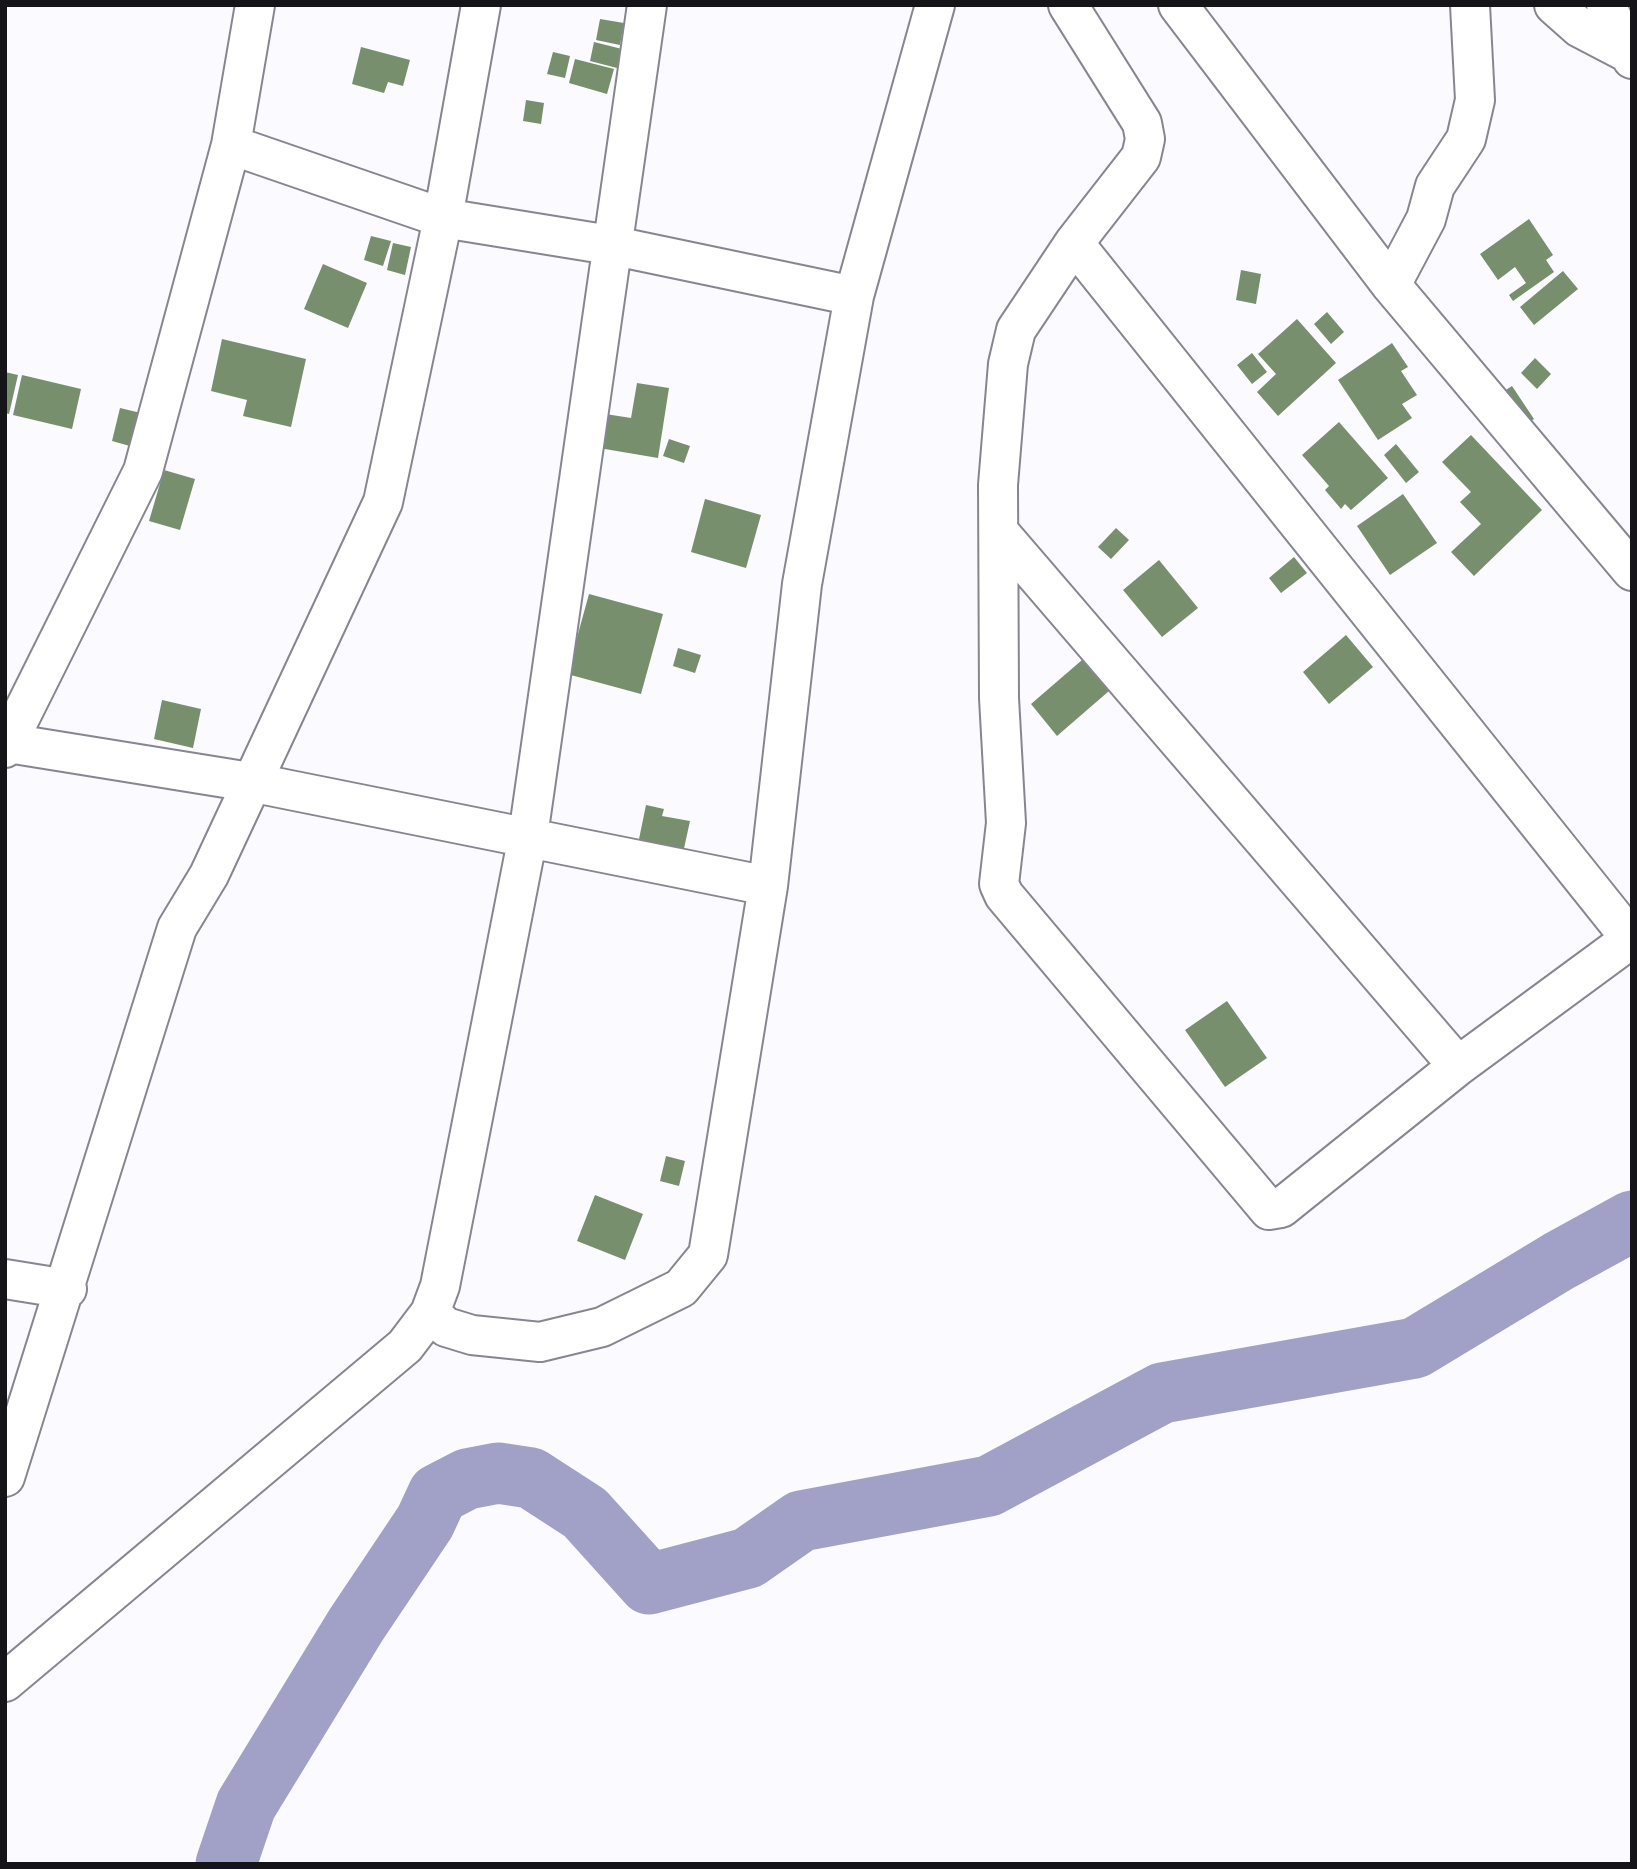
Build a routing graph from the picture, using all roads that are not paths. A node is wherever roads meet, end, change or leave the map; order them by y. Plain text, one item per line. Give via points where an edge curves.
1 (256, 5) edge
2 (481, 5) edge
3 (647, 5) edge
4 (935, 5) edge
5 (1068, 5) edge
6 (1178, 5) edge
7 (1470, 5) edge
8 (1554, 5) edge
9 (1606, 5) edge
10 (1629, 55) edge
11 (231, 145) junction
12 (443, 218) junction
13 (1074, 243) junction
14 (611, 246) junction
15 (1391, 285) junction
16 (854, 296) junction
17 (999, 532) junction
18 (1632, 571) edge
19 (7, 745) edge
20 (250, 782) junction
21 (528, 836) junction
22 (768, 886) junction
23 (1631, 939) edge
24 (1458, 1066) junction
25 (5, 1279) edge
26 (66, 1289) junction
27 (430, 1313) junction
28 (5, 1477) edge
29 (5, 1682) edge

1 - 11 street
2 - 12 street
3 - 14 street
4 - 16 street
5 - 13 street via 1142,123 1145,139 1141,157
6 - 15 street
7 - 15 street via 1475,100 1466,139 1435,186 1426,219
8 - 10 street via 1580,28
9 - 10 street
11 - 12 street
11 - 19 street via 143,471
12 - 14 street
12 - 20 street via 383,502
13 - 17 street via 1016,330 1008,364 998,485
13 - 23 street
14 - 16 street
14 - 21 street
15 - 18 street
16 - 22 street via 802,584
17 - 24 street
17 - 24 street via 999,698 1006,835 999,884 1260,1202 1269,1210 1281,1208
19 - 20 street
20 - 21 street
20 - 26 street via 209,875 177,928
21 - 22 street
21 - 27 street via 440,1286
22 - 27 street via 708,1255 681,1288 602,1327 540,1342 472,1335 446,1327
23 - 24 street
25 - 26 street
26 - 28 street
27 - 29 street via 405,1346

